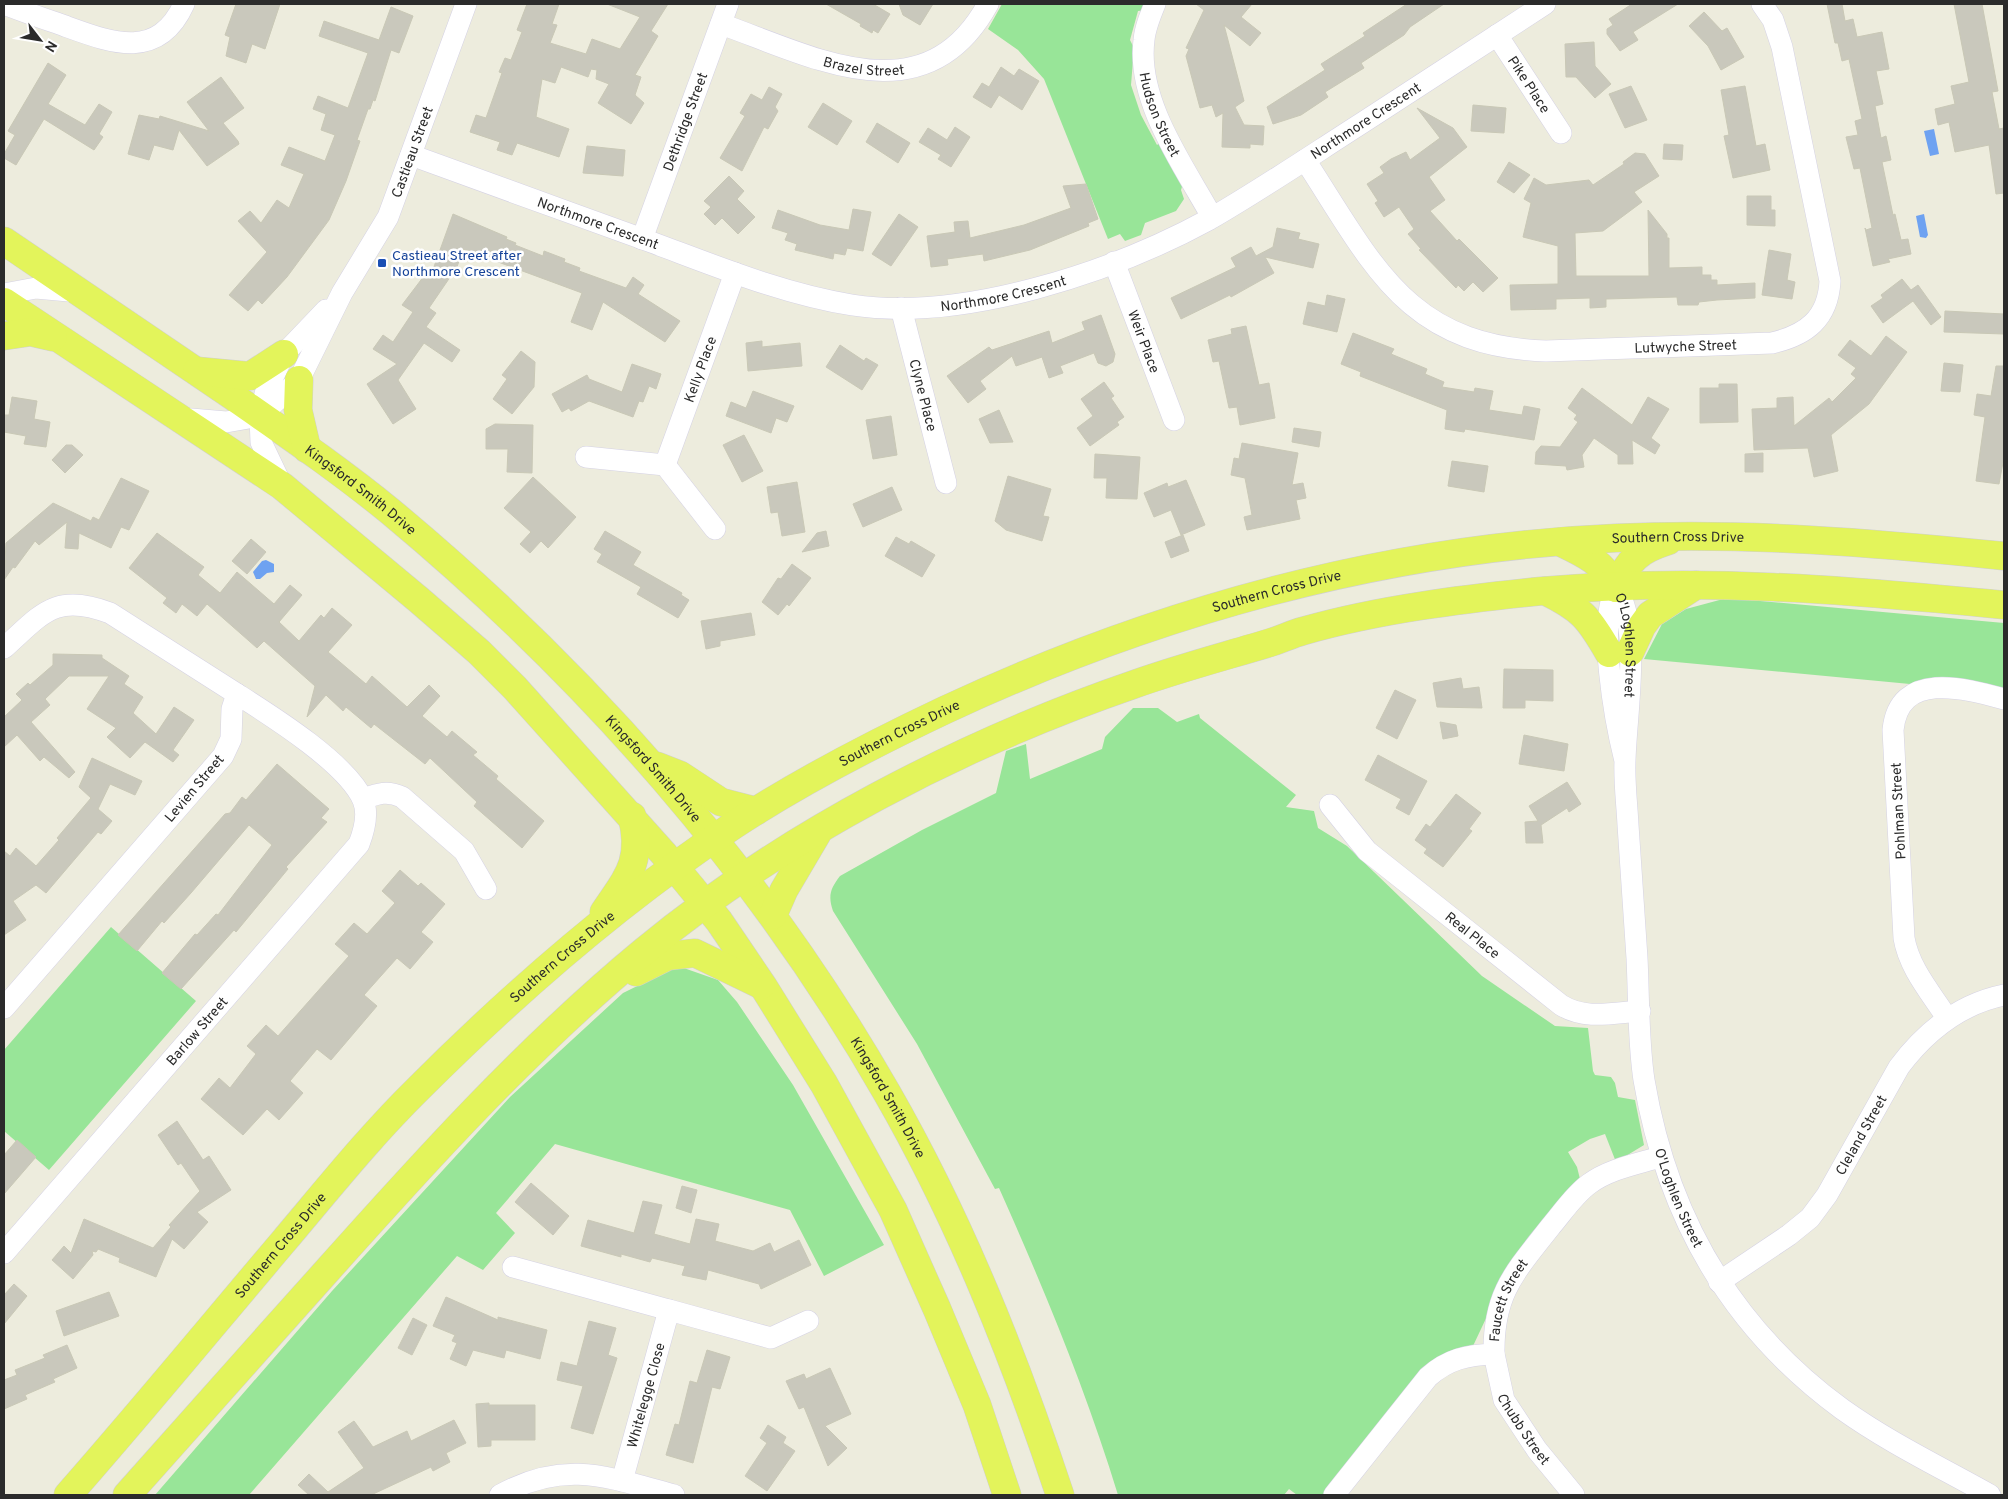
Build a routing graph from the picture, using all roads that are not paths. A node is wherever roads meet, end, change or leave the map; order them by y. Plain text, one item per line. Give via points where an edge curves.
1 (4, 4) edge
2 (184, 4) edge
3 (466, 4) edge
4 (728, 4) edge
5 (988, 4) edge
6 (1155, 4) edge
7 (1545, 4) edge
8 (1762, 4) edge
9 (721, 24) junction
10 (1498, 35) junction
11 (1561, 132) dead end
12 (411, 155) junction
13 (1305, 160) junction
14 (1212, 218) junction
15 (642, 238) junction
16 (4, 241) edge
17 (1114, 262) junction
18 (736, 273) junction
19 (80, 292) junction
20 (342, 293) junction
21 (4, 294) edge
22 (4, 302) edge
23 (901, 308) junction
24 (4, 336) edge
25 (57, 338) junction
26 (284, 354) junction
27 (196, 371) junction
28 (299, 380) junction
29 (260, 416) junction
30 (179, 418) junction
31 (1174, 420) dead end
32 (308, 449) junction
33 (586, 457) dead end
34 (666, 466) junction
35 (946, 483) dead end
36 (282, 486) junction
37 (715, 529) dead end
38 (1688, 536) junction
39 (2004, 537) edge
40 (1560, 542) junction
41 (1953, 551) junction
42 (2004, 556) edge
43 (1696, 585) junction
44 (1616, 588) junction
45 (1545, 591) junction
46 (2000, 603) edge
47 (4, 648) edge
48 (1620, 652) junction
49 (237, 694) junction
50 (2004, 699) edge
51 (649, 763) junction
52 (363, 799) junction
53 (1330, 805) dead end
54 (756, 811) junction
55 (632, 816) junction
56 (819, 831) junction
57 (712, 840) junction
58 (676, 867) junction
59 (743, 877) junction
60 (486, 889) dead end
61 (706, 904) junction
62 (773, 915) junction
63 (591, 932) junction
64 (763, 986) junction
65 (2004, 995) edge
66 (4, 1008) edge
67 (1640, 1011) junction
68 (1947, 1018) junction
69 (538, 1048) junction
70 (1660, 1157) junction
71 (4, 1254) edge
72 (513, 1267) dead end
73 (1719, 1282) junction
74 (669, 1310) junction
75 (808, 1321) dead end
76 (1494, 1354) junction
77 (622, 1481) junction
78 (68, 1495) edge
79 (128, 1495) edge
80 (500, 1495) edge
81 (674, 1495) edge
82 (1007, 1495) edge
83 (1060, 1495) edge
84 (1334, 1495) edge
85 (1574, 1495) edge
86 (1990, 1495) edge

1 - 2 street via 106,41 129,44 150,40 168,30
3 - 12 street, Castieau Street
4 - 9 street, Dethridge Street
5 - 9 street, Brazel Street via 978,22 960,42 938,58 912,68 883,72 837,66
6 - 14 street, Hudson Street via 1144,41 1146,86 1157,116
7 - 10 street, Northmore Crescent
8 - 13 street, Lutwyche Street via 1773,20 1782,48 1830,281 1823,311 1810,327 1793,338 1772,343 1546,351 1513,350 1463,336 1417,310 1391,287
9 - 15 street, Dethridge Street
10 - 11 street, Pike Place
10 - 13 street, Northmore Crescent
12 - 15 street, Northmore Crescent
12 - 20 street, Castieau Street via 388,217
13 - 14 street, Northmore Crescent
14 - 17 street, Northmore Crescent
15 - 18 street, Northmore Crescent
16 - 19 main road, Kingsford Smith Drive
17 - 23 street, Northmore Crescent via 1013,293 953,305
17 - 31 street, Weir Place
18 - 23 street, Northmore Crescent via 810,297
18 - 34 street, Kelly Place
19 - 21 street via 36,288
19 - 27 main road, Kingsford Smith Drive
20 - 26 street, Castieau Street
20 - 28 street, Castieau Street
22 - 25 main road
23 - 35 street, Clyne Place
24 - 25 main road via 31,332
25 - 30 main road
26 - 27 main road via 250,376
26 - 29 street, Castieau Street via 268,385
27 - 29 main road, Kingsford Smith Drive
28 - 29 street, Castieau Street
28 - 32 main road via 298,410
29 - 30 street via 226,422
29 - 32 main road, Kingsford Smith Drive
29 - 36 street, Castieau Street via 261,442
30 - 36 main road
32 - 51 main road, Kingsford Smith Drive via 387,509 504,611
33 - 34 street
34 - 37 street
36 - 55 main road via 478,652
38 - 40 main road, Southern Cross Drive
38 - 41 main road, Southern Cross Drive via 1821,539
38 - 44 main road via 1640,552 1623,570
39 - 41 main road
40 - 44 main road via 1596,561
40 - 54 main road, Southern Cross Drive via 1363,569 1293,584 1169,622 1050,664 976,696 904,729
41 - 42 main road, Southern Cross Drive
43 - 44 main road
43 - 46 main road via 1808,587
43 - 48 main road via 1650,615
44 - 45 main road
44 - 48 street, O'Loghlen Street via 1624,599
45 - 48 main road via 1586,615
45 - 56 main road via 1424,607 1328,626 1133,684 978,747
47 - 49 street via 44,613 70,604 90,605 110,613
48 - 67 street, O'Loghlen Street
49 - 52 street via 290,728 348,778
49 - 66 street, Levien Street via 232,709 231,739 223,756
50 - 68 street, Pohlman Street via 1934,687 1916,690 1903,701 1895,715 1893,730 1904,938 1915,968
51 - 54 main road via 680,775 721,802
51 - 57 main road, Kingsford Smith Drive
52 - 60 street via 393,792 402,797 464,851
52 - 71 street, Barlow Street via 365,828 353,852
53 - 67 street, Real Place via 1367,851 1561,1006 1574,1013 1590,1015
54 - 57 main road, Southern Cross Drive
55 - 58 main road
55 - 63 main road via 637,838 634,861
56 - 59 main road
56 - 62 main road
57 - 58 main road, Southern Cross Drive
57 - 59 main road, Kingsford Smith Drive
58 - 61 main road
58 - 63 main road, Southern Cross Drive
59 - 61 main road
59 - 62 main road, Kingsford Smith Drive
61 - 64 main road
61 - 69 main road via 611,980
62 - 83 main road, Kingsford Smith Drive via 855,1039 948,1210 1012,1358
63 - 78 main road, Southern Cross Drive via 416,1090
64 - 69 main road via 695,953 668,956 640,969
64 - 82 main road via 824,1084 892,1210 977,1405
65 - 68 street, Cleland Street via 1984,999
67 - 70 street, O'Loghlen Street via 1644,1078
68 - 73 street, Cleland Street via 1912,1048 1827,1195 1810,1218
69 - 79 main road via 397,1192
70 - 73 street, O'Loghlen Street via 1686,1223
70 - 76 street, Faucett Street via 1589,1183 1573,1199 1511,1277 1496,1315
72 - 74 street
73 - 86 street, O'Loghlen Street via 1770,1345 1806,1381 1884,1435
74 - 75 street via 771,1338
74 - 77 street, Whitelegge Close
76 - 84 street, Faucett Street via 1456,1358 1441,1366
76 - 85 street, Chubb Street via 1504,1400 1537,1450
77 - 80 street via 564,1473 536,1479
77 - 81 street

